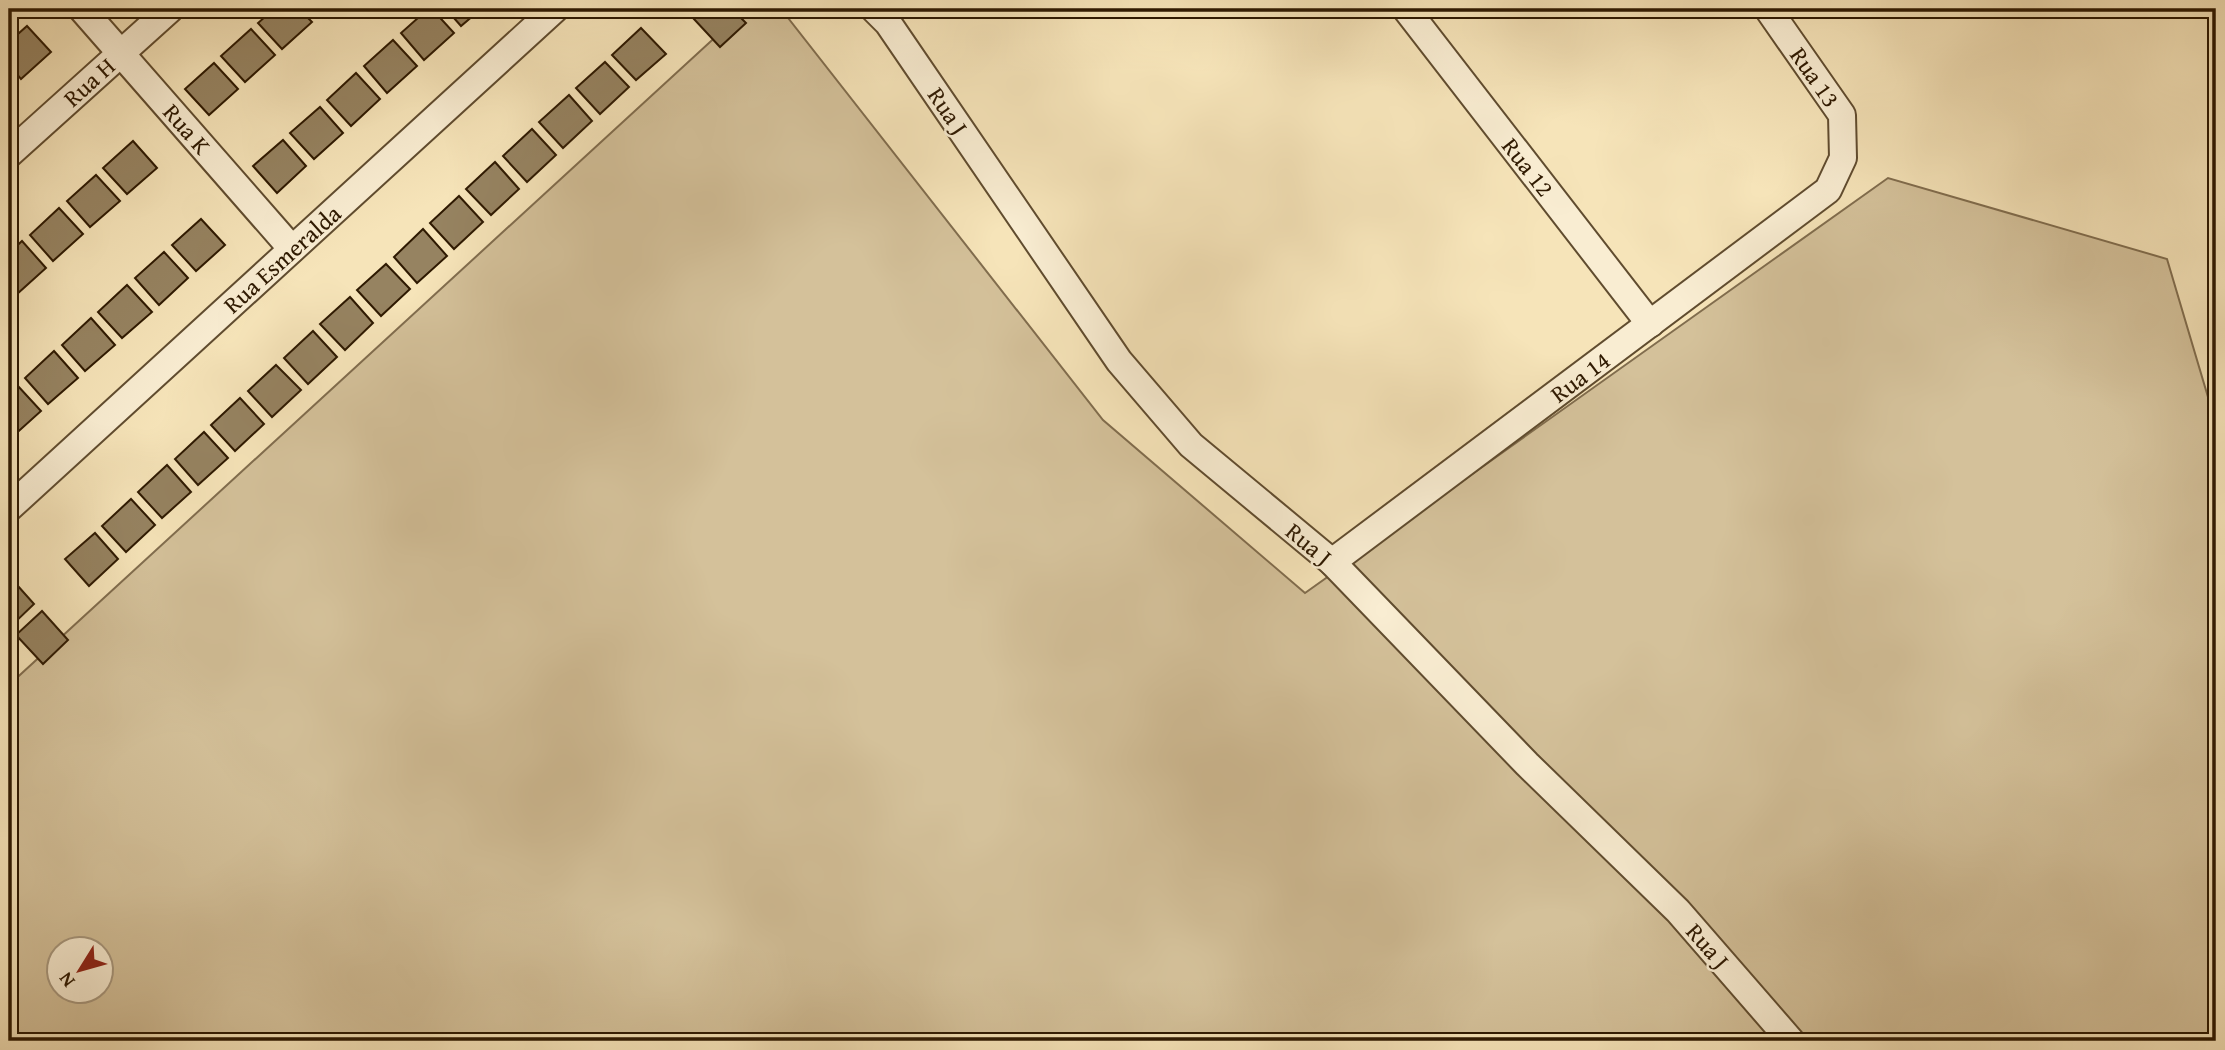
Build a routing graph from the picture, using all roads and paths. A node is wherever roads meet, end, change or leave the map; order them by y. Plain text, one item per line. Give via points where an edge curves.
1 (82, 9) edge
2 (170, 9) edge
3 (555, 9) edge
4 (874, 9) edge
5 (1406, 9) edge
6 (1768, 9) edge
7 (120, 54) junction
8 (9, 154) edge
9 (1828, 190) joint
10 (292, 249) junction
11 (1650, 324) junction
12 (9, 508) edge
13 (1332, 562) junction
14 (1791, 1041) edge

1 - 7 street, Rua K
2 - 7 street, Rua H
3 - 10 street, Rua Esmeralda
4 - 13 street, Rua J via 1119,361 1191,445
5 - 11 street, Rua 12
6 - 9 street, Rua 13 via 1842,115 1843,158
7 - 8 street, Rua H
7 - 10 street, Rua K
9 - 11 street, Rua 14
10 - 12 street, Rua Esmeralda
11 - 13 street, Rua 14
13 - 14 street, Rua J via 1527,764 1678,911

